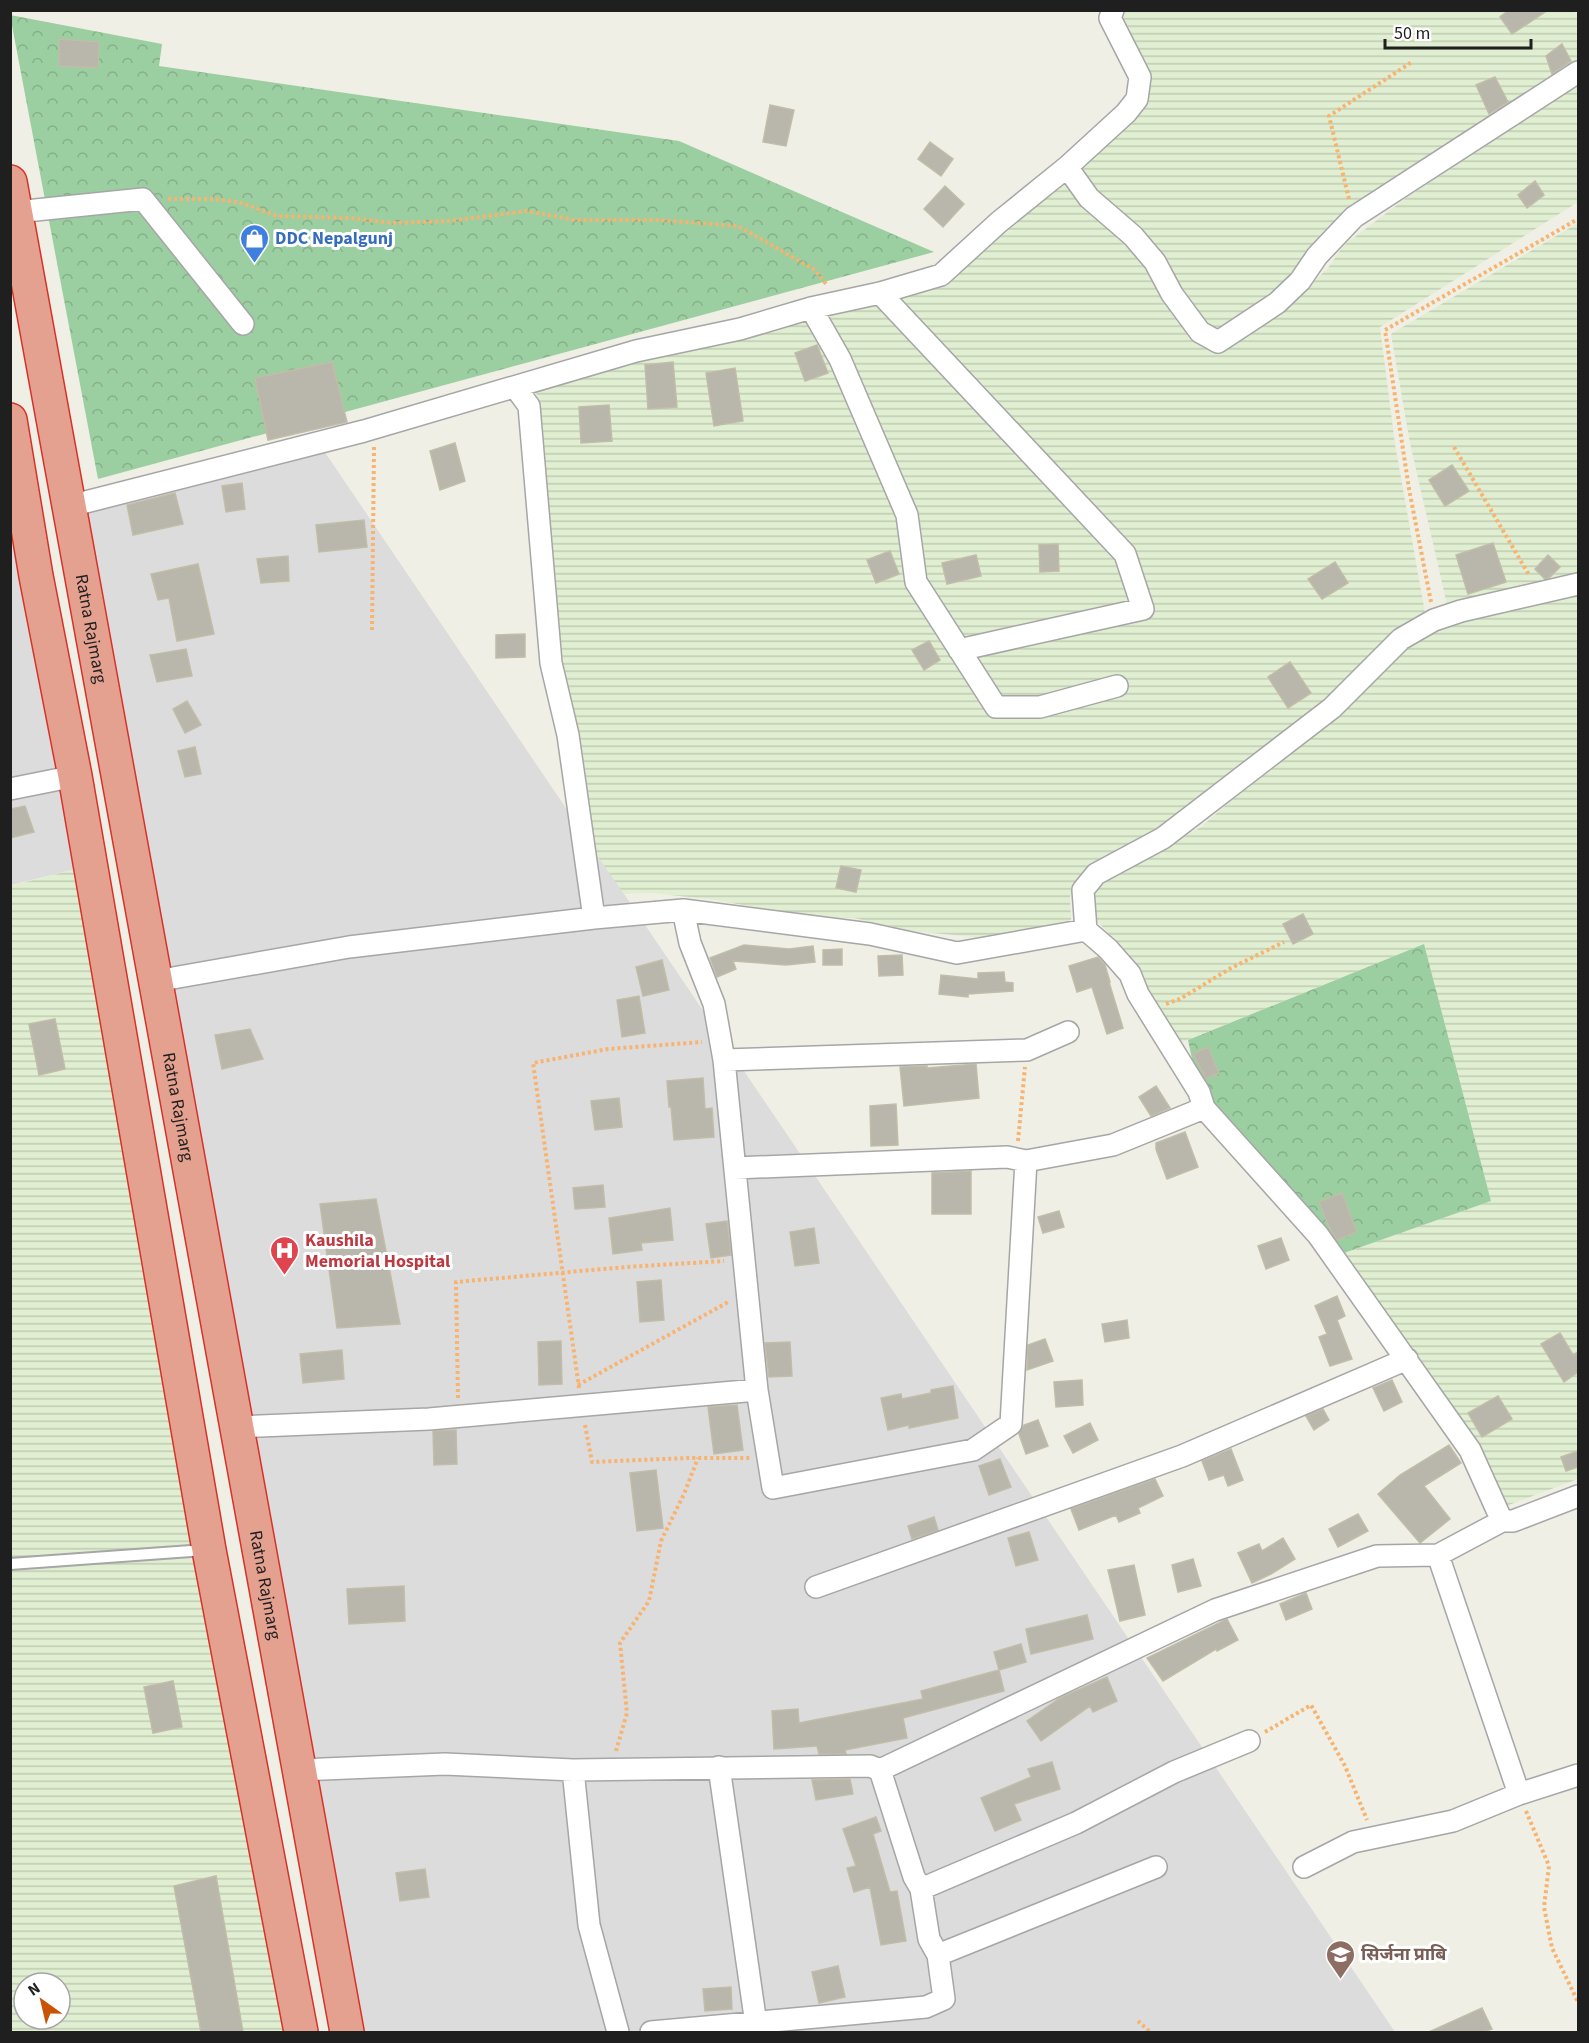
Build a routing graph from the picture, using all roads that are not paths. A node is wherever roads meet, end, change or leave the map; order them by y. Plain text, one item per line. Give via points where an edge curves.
1 (1113, 10) edge
2 (1578, 72) edge
3 (1067, 168) junction
4 (13, 197) edge
5 (880, 293) junction
6 (811, 308) junction
7 (243, 324) dead end
8 (515, 387) junction
9 (10, 420) edge
10 (70, 506) junction
11 (1578, 584) edge
12 (959, 650) junction
13 (1117, 686) dead end
14 (75, 776) junction
15 (10, 789) edge
16 (682, 910) junction
17 (594, 918) junction
18 (1086, 930) junction
19 (156, 981) junction
20 (1068, 1032) dead end
21 (723, 1050) junction
22 (1204, 1108) junction
23 (1021, 1160) junction
24 (735, 1168) junction
25 (1407, 1359) junction
26 (757, 1390) junction
27 (237, 1427) junction
28 (1578, 1500) edge
29 (1502, 1521) junction
30 (208, 1550) junction
31 (1438, 1555) junction
32 (10, 1564) edge
33 (816, 1587) dead end
34 (1249, 1741) road end
35 (719, 1767) junction
36 (299, 1770) junction
37 (573, 1770) junction
38 (880, 1770) junction
39 (1578, 1775) edge
40 (1520, 1794) junction
41 (1156, 1867) dead end
42 (1304, 1867) dead end
43 (921, 1889) junction
44 (938, 1955) junction
45 (756, 2024) junction
46 (301, 2032) edge
47 (347, 2032) edge
48 (618, 2032) edge
49 (651, 2032) edge

1 - 3 street via 1110,18 1140,77 1137,99
2 - 3 street via 1354,217 1277,303 1218,342 1200,332 1172,294 1155,262 1133,236 1089,198
3 - 5 street via 941,275
4 - 7 street via 143,199
4 - 10 highway, Ratna Rajmarg
5 - 6 street
5 - 12 street via 1125,554 1143,609
6 - 8 street via 740,329 636,351
6 - 12 street via 840,359 907,515 916,582
8 - 10 street via 374,428
8 - 17 street via 529,406 550,663 568,735
9 - 14 highway
10 - 19 highway, Ratna Rajmarg
11 - 18 street via 1461,610 1401,639 1332,708 1163,838 1096,874 1083,890
12 - 13 street via 996,707 1040,707
14 - 15 street
14 - 30 highway
16 - 17 street
16 - 18 street via 870,934 957,953
16 - 21 street via 690,943 714,1004
17 - 19 street via 349,947
18 - 22 street via 1130,974 1138,994 1199,1092
19 - 27 highway, Ratna Rajmarg
20 - 21 street via 1027,1050
21 - 24 street
22 - 23 street via 1113,1145
22 - 25 street via 1318,1235
23 - 24 street via 1007,1157
23 - 26 street via 1011,1424 973,1450 773,1488
24 - 26 street
25 - 29 street via 1470,1450
25 - 33 street via 1182,1456
26 - 27 street via 459,1416
27 - 36 highway, Ratna Rajmarg
28 - 29 street
29 - 31 street
30 - 32 lane
30 - 46 highway
31 - 38 street via 1377,1556 1215,1610
31 - 40 street
34 - 43 street via 1173,1772 1076,1823
35 - 37 street
35 - 38 street via 870,1766
35 - 45 street
36 - 37 street via 445,1764
36 - 47 highway, Ratna Rajmarg
37 - 48 street via 589,1925
38 - 43 street
39 - 40 street
40 - 42 street via 1452,1821 1353,1842
41 - 44 street
43 - 44 street via 929,1939
44 - 45 street via 944,1999 926,2007
45 - 49 street

